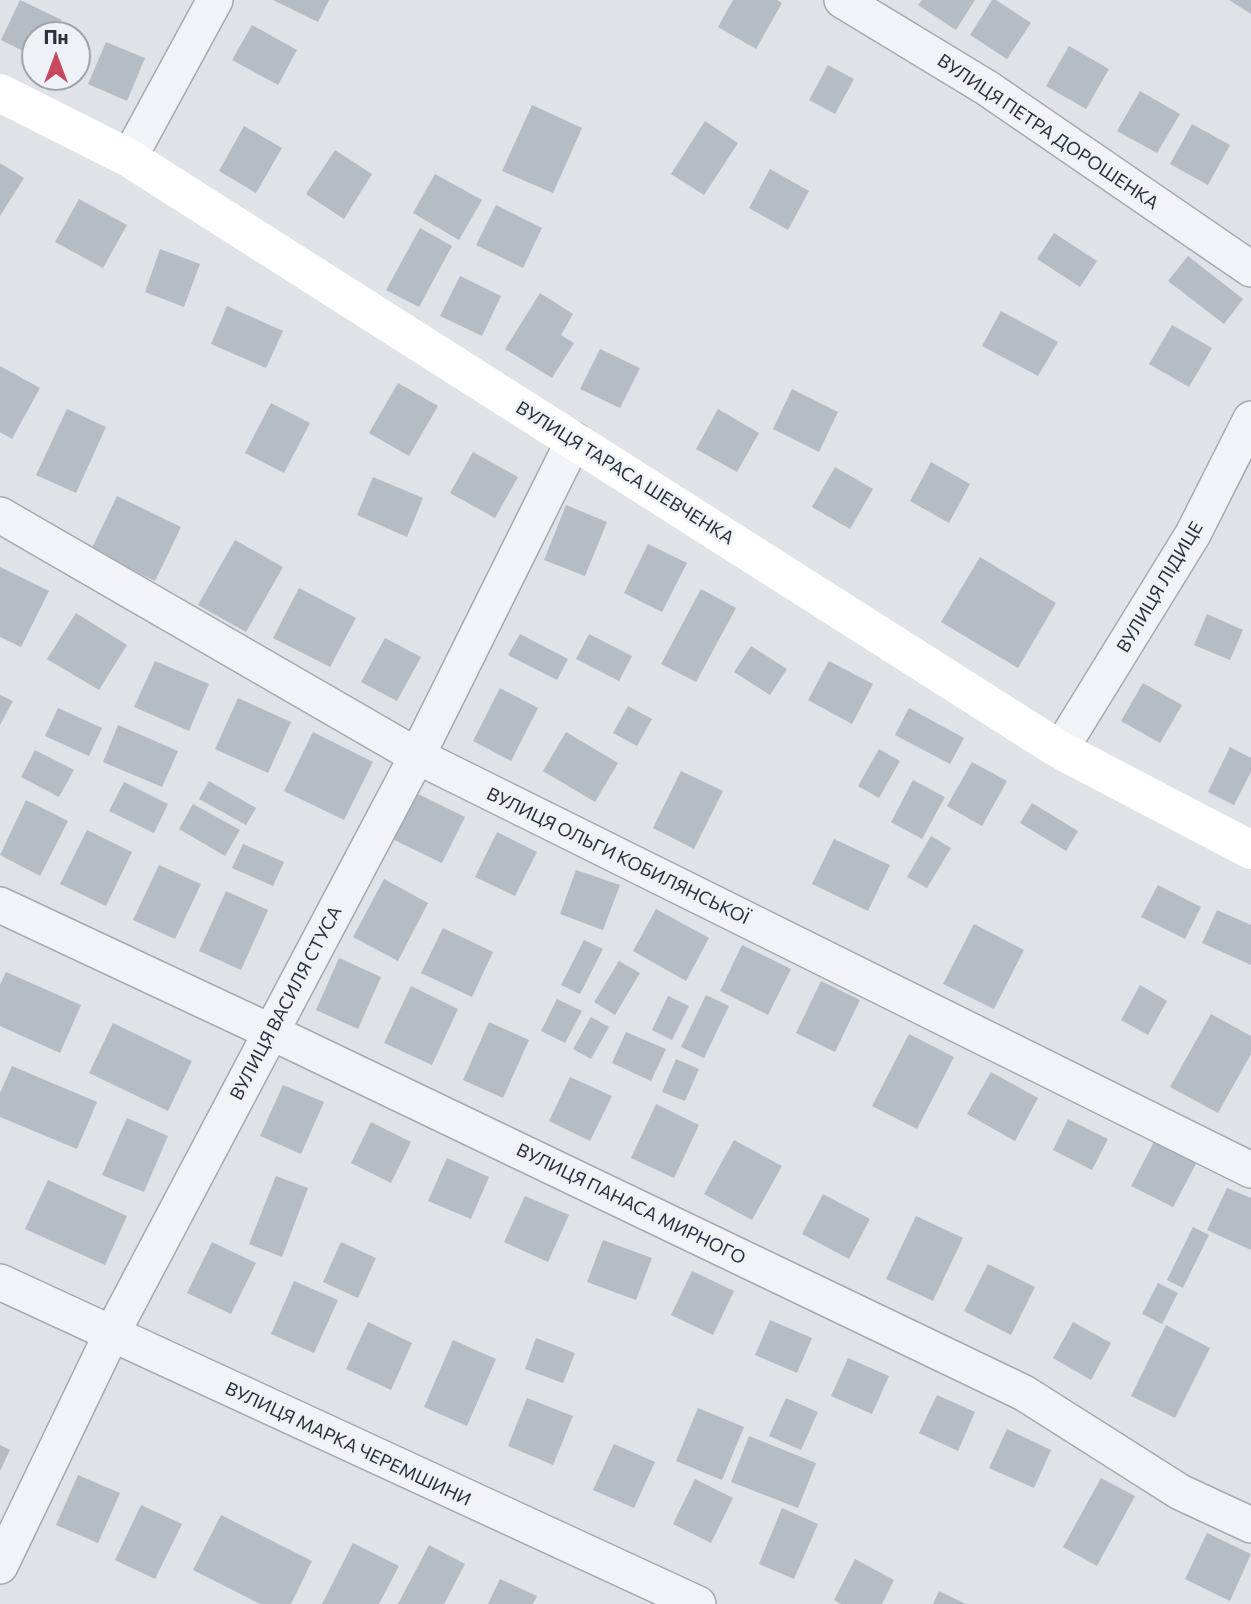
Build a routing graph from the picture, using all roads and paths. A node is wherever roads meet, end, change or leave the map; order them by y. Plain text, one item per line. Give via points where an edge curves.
1 (215, 0) edge
2 (842, 0) edge
3 (0, 93) edge
4 (129, 158) junction
5 (1251, 268) edge
6 (1251, 419) edge
7 (574, 440) junction
8 (0, 515) edge
9 (1060, 750) junction
10 (417, 756) junction
11 (1251, 850) edge
12 (0, 905) edge
13 (271, 1032) junction
14 (1251, 1170) edge
15 (0, 1282) edge
16 (111, 1335) junction
17 (1251, 1525) edge
18 (0, 1566) edge
19 (698, 1604) edge

1 - 4 street
2 - 5 street, ВУЛИЦЯ ПЕТРА ДОРОШЕНКА via 987,88
3 - 4 main road, ВУЛИЦЯ ТАРАСА ШЕВЧЕНКА
4 - 7 main road, ВУЛИЦЯ ТАРАСА ШЕВЧЕНКА
6 - 9 street, ВУЛИЦЯ ЛІДИЦЕ via 1193,534
7 - 9 main road, ВУЛИЦЯ ТАРАСА ШЕВЧЕНКА
7 - 10 street, ВУЛИЦЯ ВАСИЛЯ СТУСА
8 - 10 street, ВУЛИЦЯ ОЛЬГИ КОБИЛЯНСЬКОЇ
9 - 11 main road, ВУЛИЦЯ ТАРАСА ШЕВЧЕНКА
10 - 13 street, ВУЛИЦЯ ВАСИЛЯ СТУСА
10 - 14 street, ВУЛИЦЯ ОЛЬГИ КОБИЛЯНСЬКОЇ
12 - 13 street, ВУЛИЦЯ ПАНАСА МИРНОГО
13 - 16 street, ВУЛИЦЯ ВАСИЛЯ СТУСА
13 - 17 street, ВУЛИЦЯ ПАНАСА МИРНОГО via 1024,1392 1180,1492
15 - 16 street, ВУЛИЦЯ МАРКА ЧЕРЕМШИНИ
16 - 18 street, ВУЛИЦЯ ВАСИЛЯ СТУСА
16 - 19 street, ВУЛИЦЯ МАРКА ЧЕРЕМШИНИ

